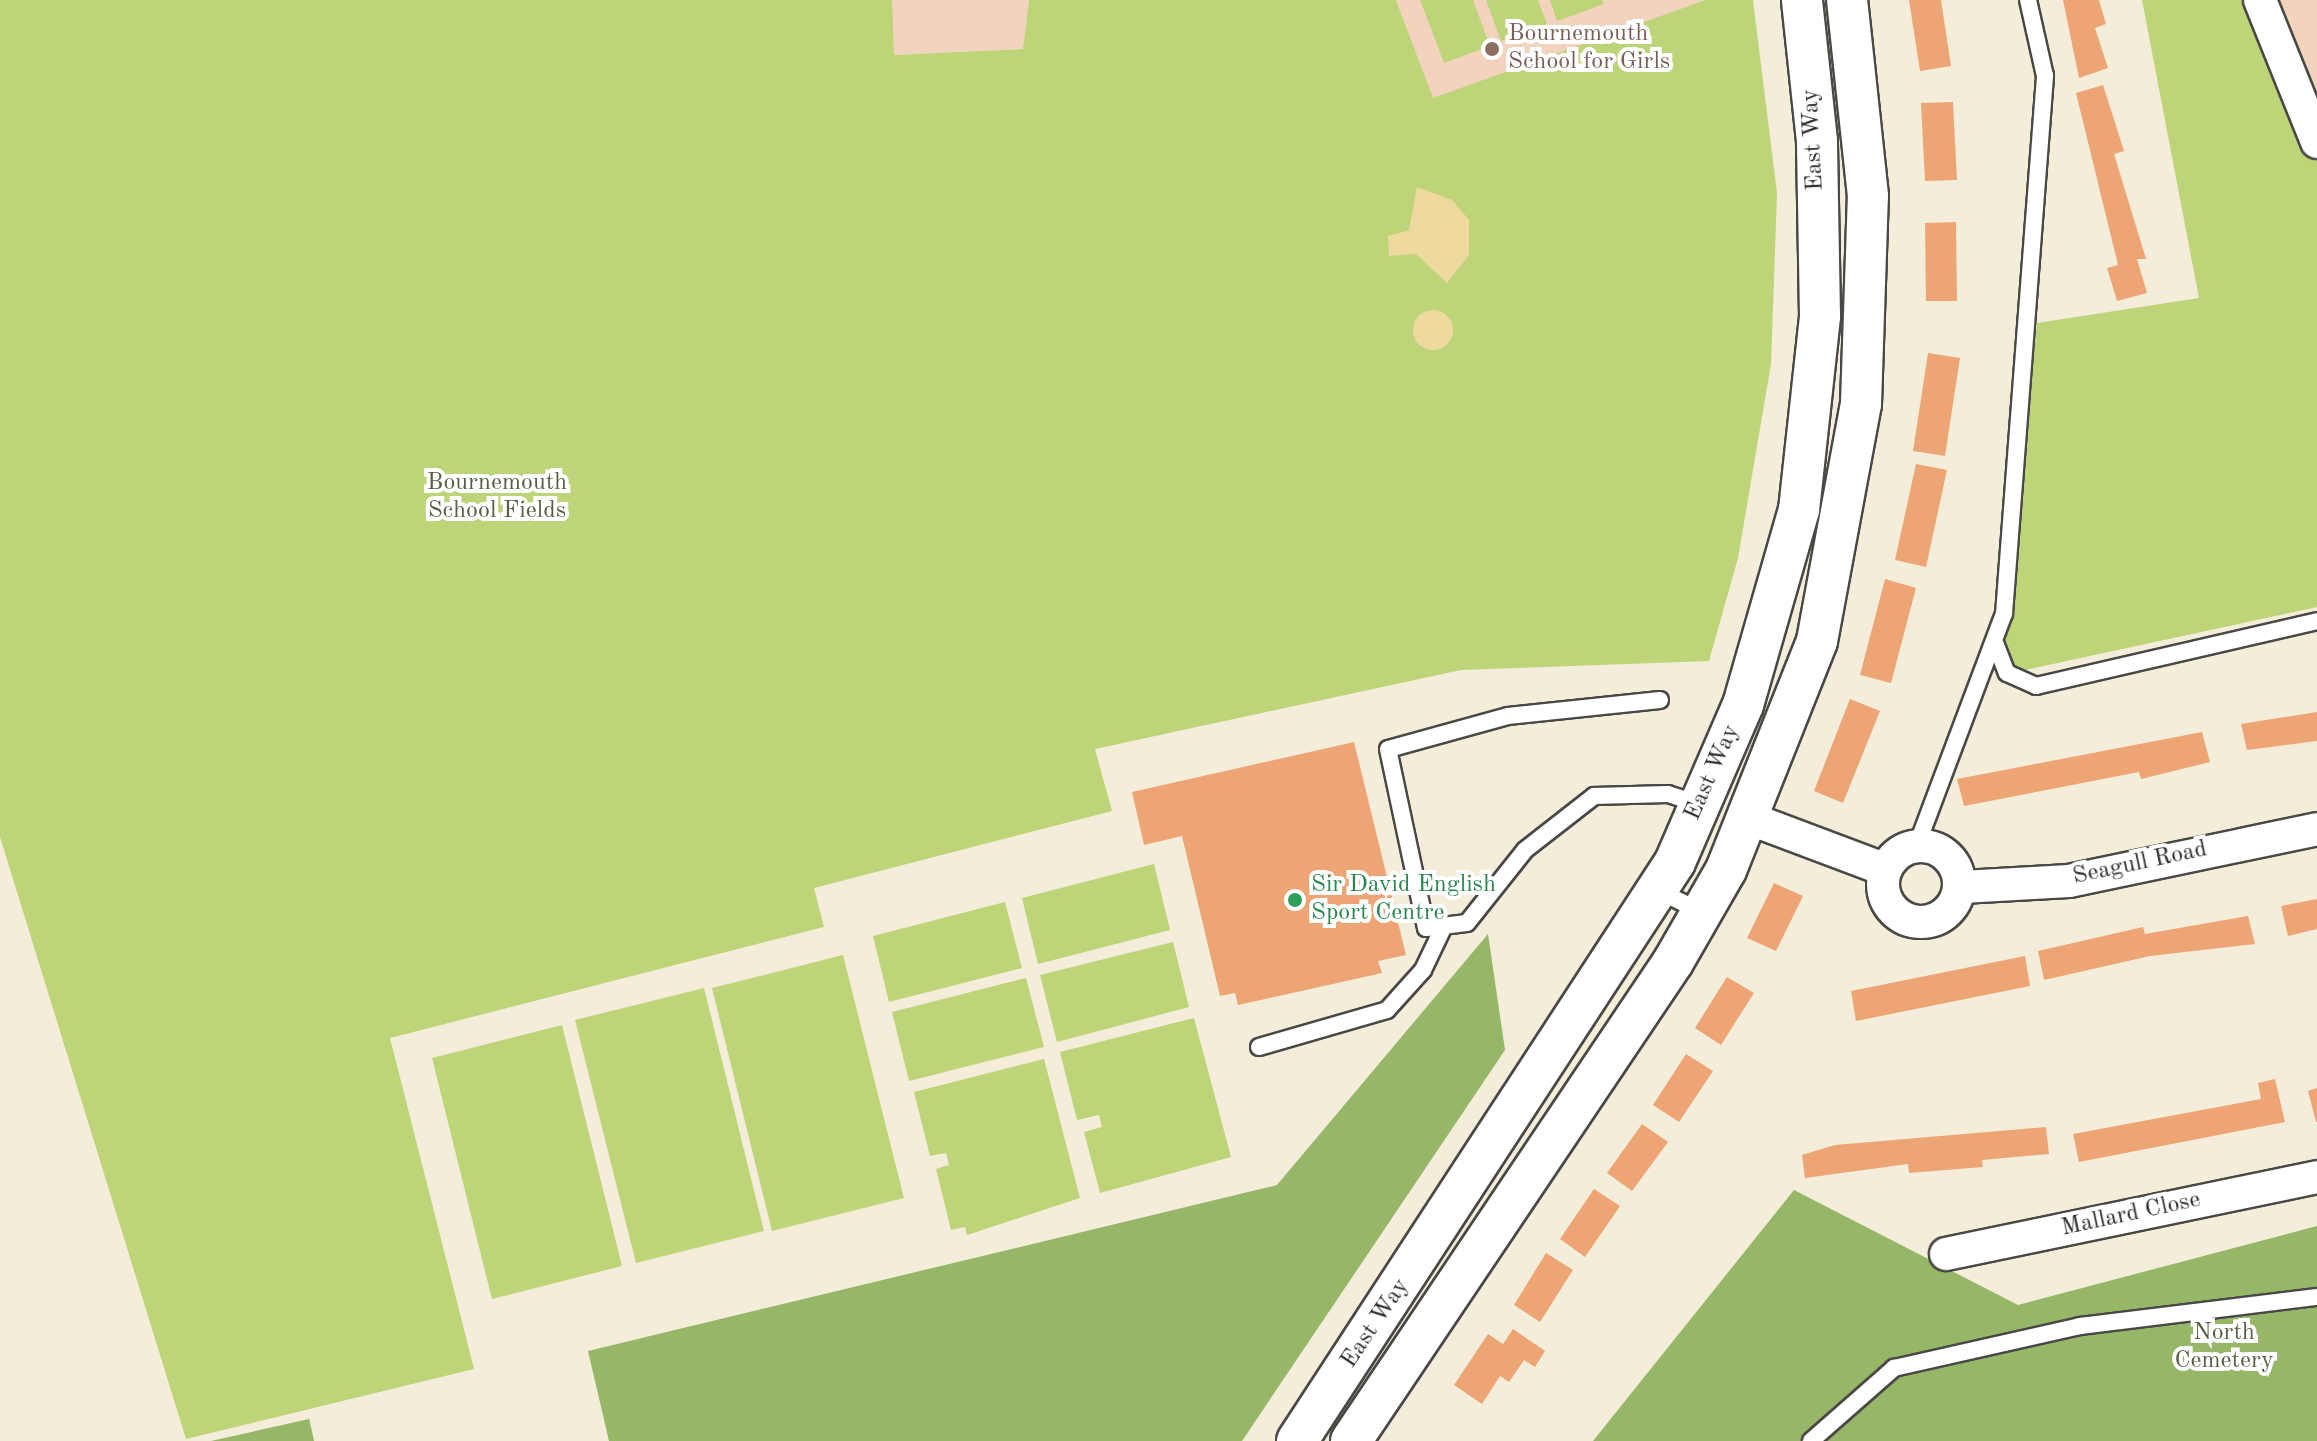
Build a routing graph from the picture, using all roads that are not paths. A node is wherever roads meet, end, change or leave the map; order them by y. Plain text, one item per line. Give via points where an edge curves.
1 (1802, 0) edge
2 (1847, 0) edge
3 (2028, 0) edge
4 (2260, 0) edge
5 (2317, 142) edge
6 (2317, 621) edge
7 (1996, 643) junction
8 (1660, 700) dead end
9 (1765, 713) junction
10 (1699, 804) junction
11 (1748, 818) junction
12 (2317, 829) edge
13 (1917, 845) junction
14 (1886, 870) junction
15 (1962, 887) junction
16 (1657, 890) junction
17 (1702, 912) junction
18 (1444, 926) junction
19 (1259, 1047) dead end
20 (2317, 1177) edge
21 (1946, 1254) dead end
22 (2317, 1297) edge
23 (1297, 1441) edge
24 (1351, 1441) edge
25 (1811, 1441) edge

1 - 9 street, East Way via 1817,141 1820,316 1799,510
2 - 9 street, East Way via 1868,196 1861,404 1817,641
3 - 7 lane via 2045,76
4 - 5 street
6 - 7 lane via 2036,686 2007,673
7 - 13 lane
8 - 18 lane via 1508,716 1388,749 1426,928
9 - 10 street, East Way
9 - 11 street, East Way
10 - 16 street, East Way
10 - 18 lane via 1615,791 1575,805 1525,850 1467,923
11 - 14 street
11 - 17 street, East Way
12 - 15 street, Seagull Road via 2069,881
13 - 14 street via 1901,849
13 - 15 street via 1949,856
14 - 15 street via 1884,898 1910,921 1944,914
16 - 17 lane
16 - 23 street, East Way
17 - 24 street, East Way
18 - 19 lane via 1423,970 1387,1010
20 - 21 street, Mallard Close
22 - 25 lane via 2080,1326 1894,1368

